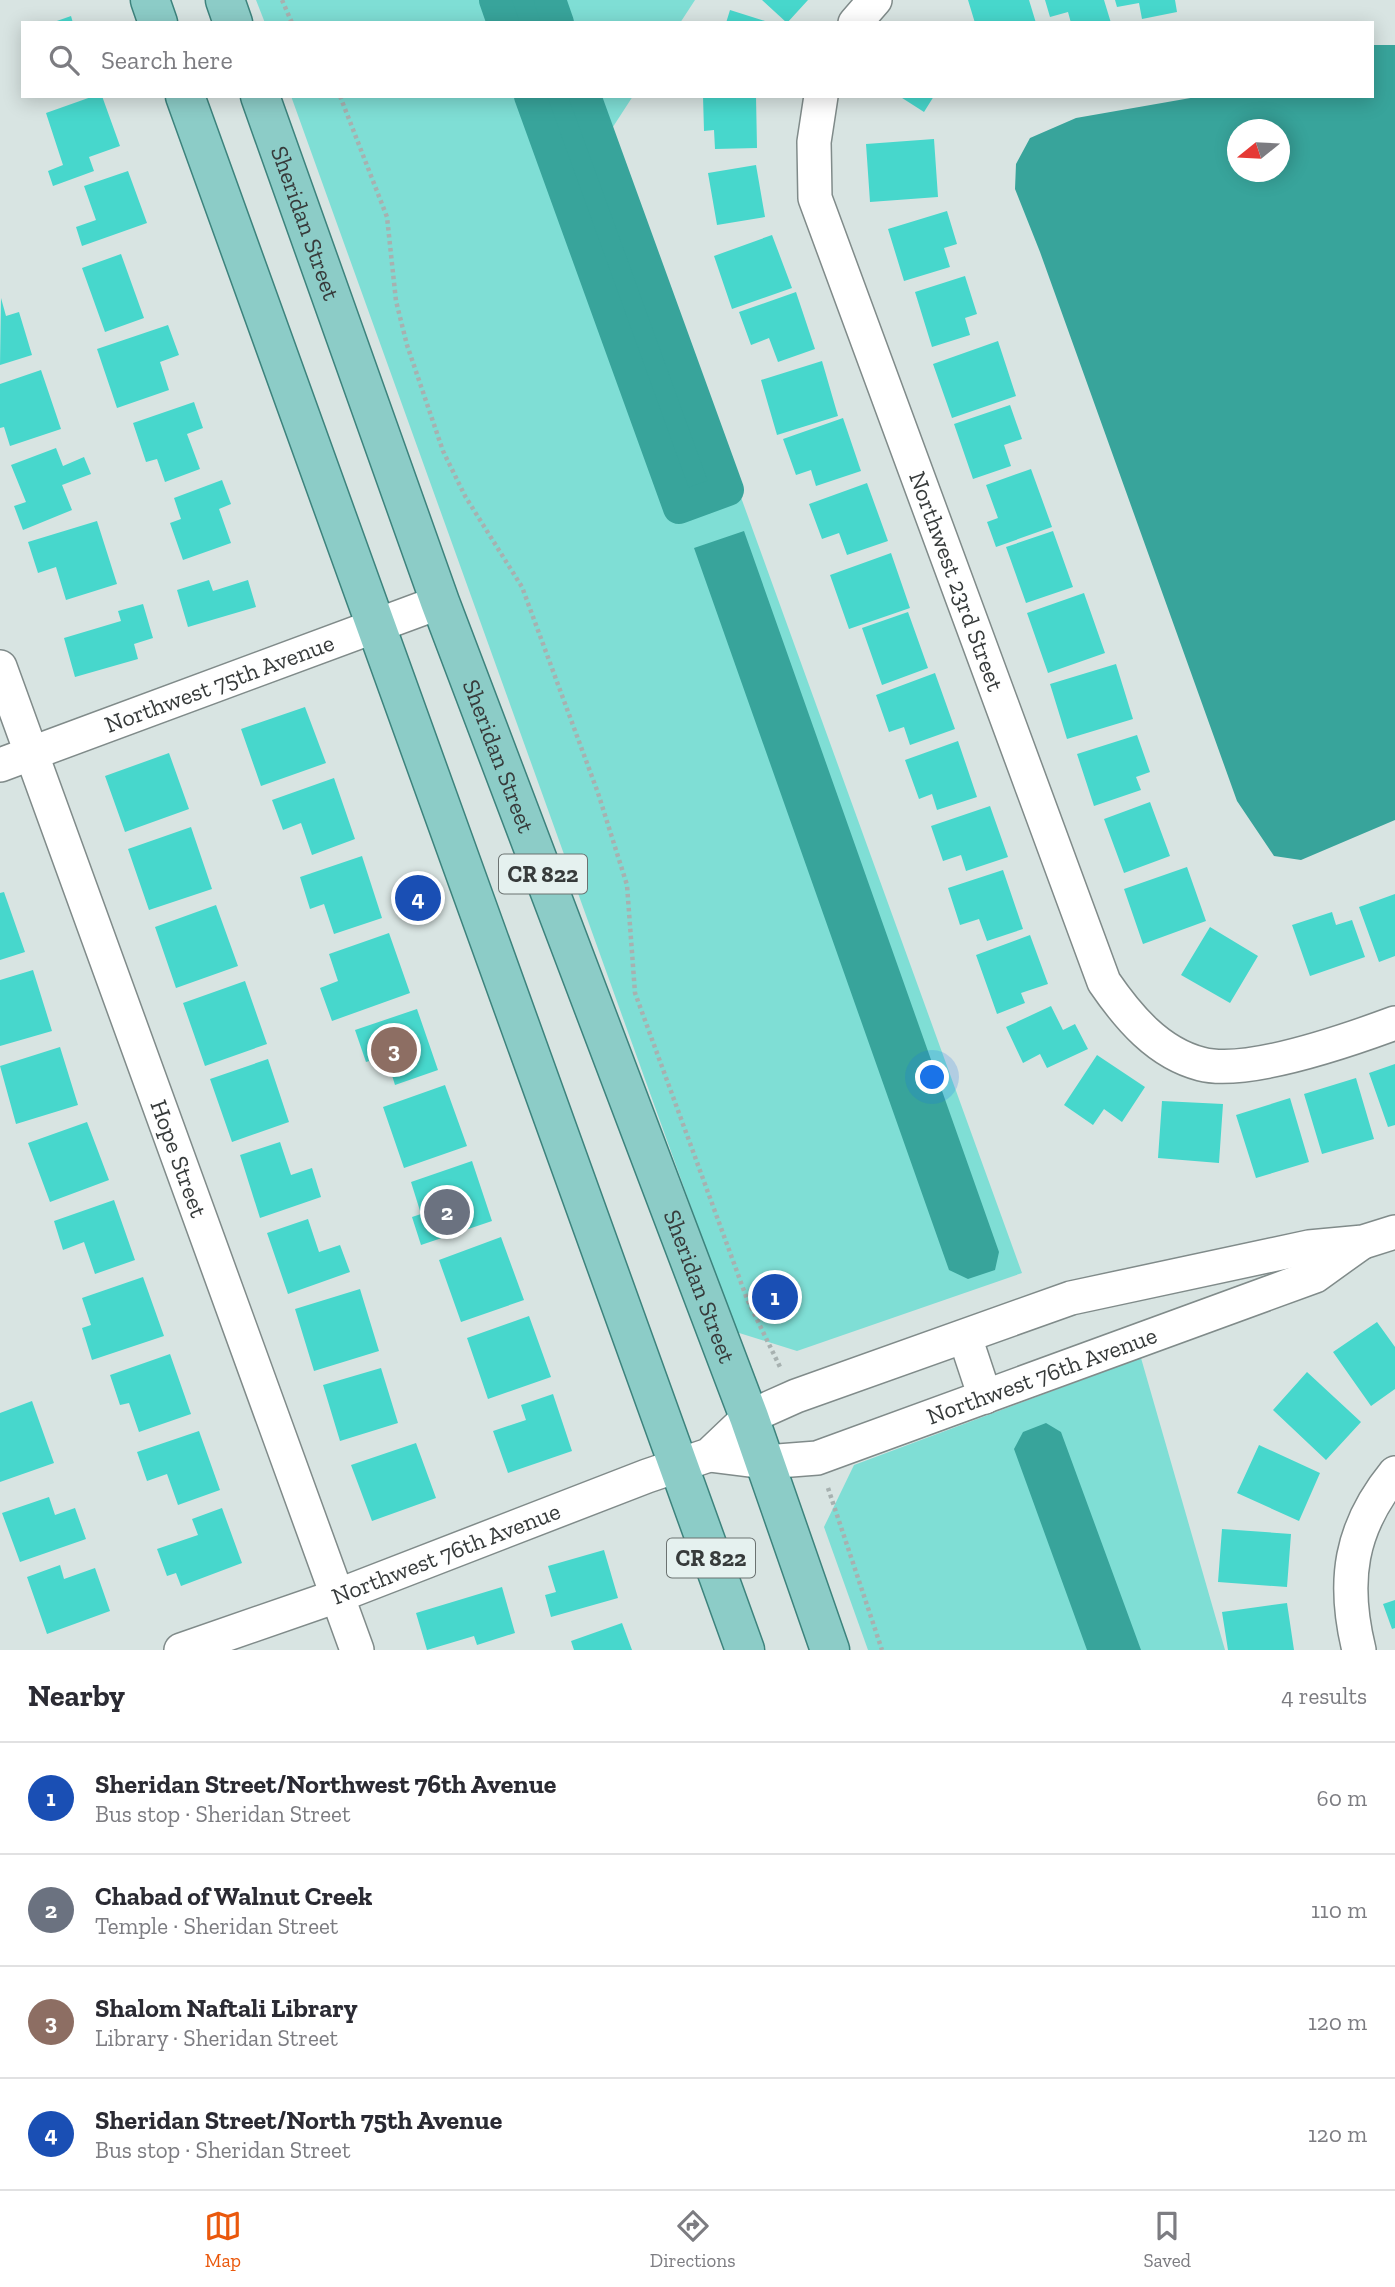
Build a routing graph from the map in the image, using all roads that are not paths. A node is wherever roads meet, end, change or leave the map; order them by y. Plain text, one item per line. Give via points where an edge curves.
1 (150, 0) edge
2 (225, 0) edge
3 (875, 0) edge
4 (157, 21) edge
5 (232, 21) edge
6 (857, 21) edge
7 (186, 98) edge
8 (261, 98) edge
9 (821, 98) edge
10 (440, 602) junction
11 (378, 628) junction
12 (0, 667) edge
13 (32, 755) junction
14 (0, 765) edge
15 (1395, 1023) edge
16 (1395, 1232) edge
17 (1363, 1242) junction
18 (965, 1337) junction
19 (985, 1397) junction
20 (749, 1418) junction
21 (693, 1461) junction
22 (765, 1462) junction
23 (1385, 1485) edge
24 (337, 1596) junction
25 (181, 1650) edge
26 (357, 1650) edge
27 (745, 1650) edge
28 (830, 1650) edge
29 (1359, 1650) edge

1 - 4 main road
2 - 5 main road
3 - 6 street
7 - 11 main road, CR 822
8 - 10 main road, Sheridan Street / CR 822
9 - 15 street, Northwest 23rd Street via 814,142 815,198 1104,982 1124,1011 1160,1045 1202,1065 1257,1065
10 - 11 street, Northwest 75th Avenue
10 - 20 main road, Sheridan Street / CR 822
11 - 13 street, Northwest 75th Avenue
11 - 21 main road, CR 822
12 - 13 street, Hope Street
13 - 14 street, Northwest 75th Avenue
13 - 24 street, Hope Street
16 - 17 street, Northwest 76th Avenue
17 - 18 street, Northwest 76th Avenue via 1309,1247 1071,1298
17 - 19 street, Northwest 76th Avenue via 1315,1276
18 - 19 street
18 - 20 street, Northwest 76th Avenue via 796,1396
19 - 22 street, Northwest 76th Avenue via 817,1458
20 - 21 street, Northwest 76th Avenue
20 - 22 main road, Sheridan Street / CR 822
21 - 22 street, Northwest 76th Avenue
21 - 24 street, Northwest 76th Avenue
21 - 27 main road, CR 822
22 - 28 main road, Sheridan Street / CR 822
23 - 29 street via 1352,1554 1352,1612
24 - 25 street, Northwest 76th Avenue
24 - 26 street, Hope Street

